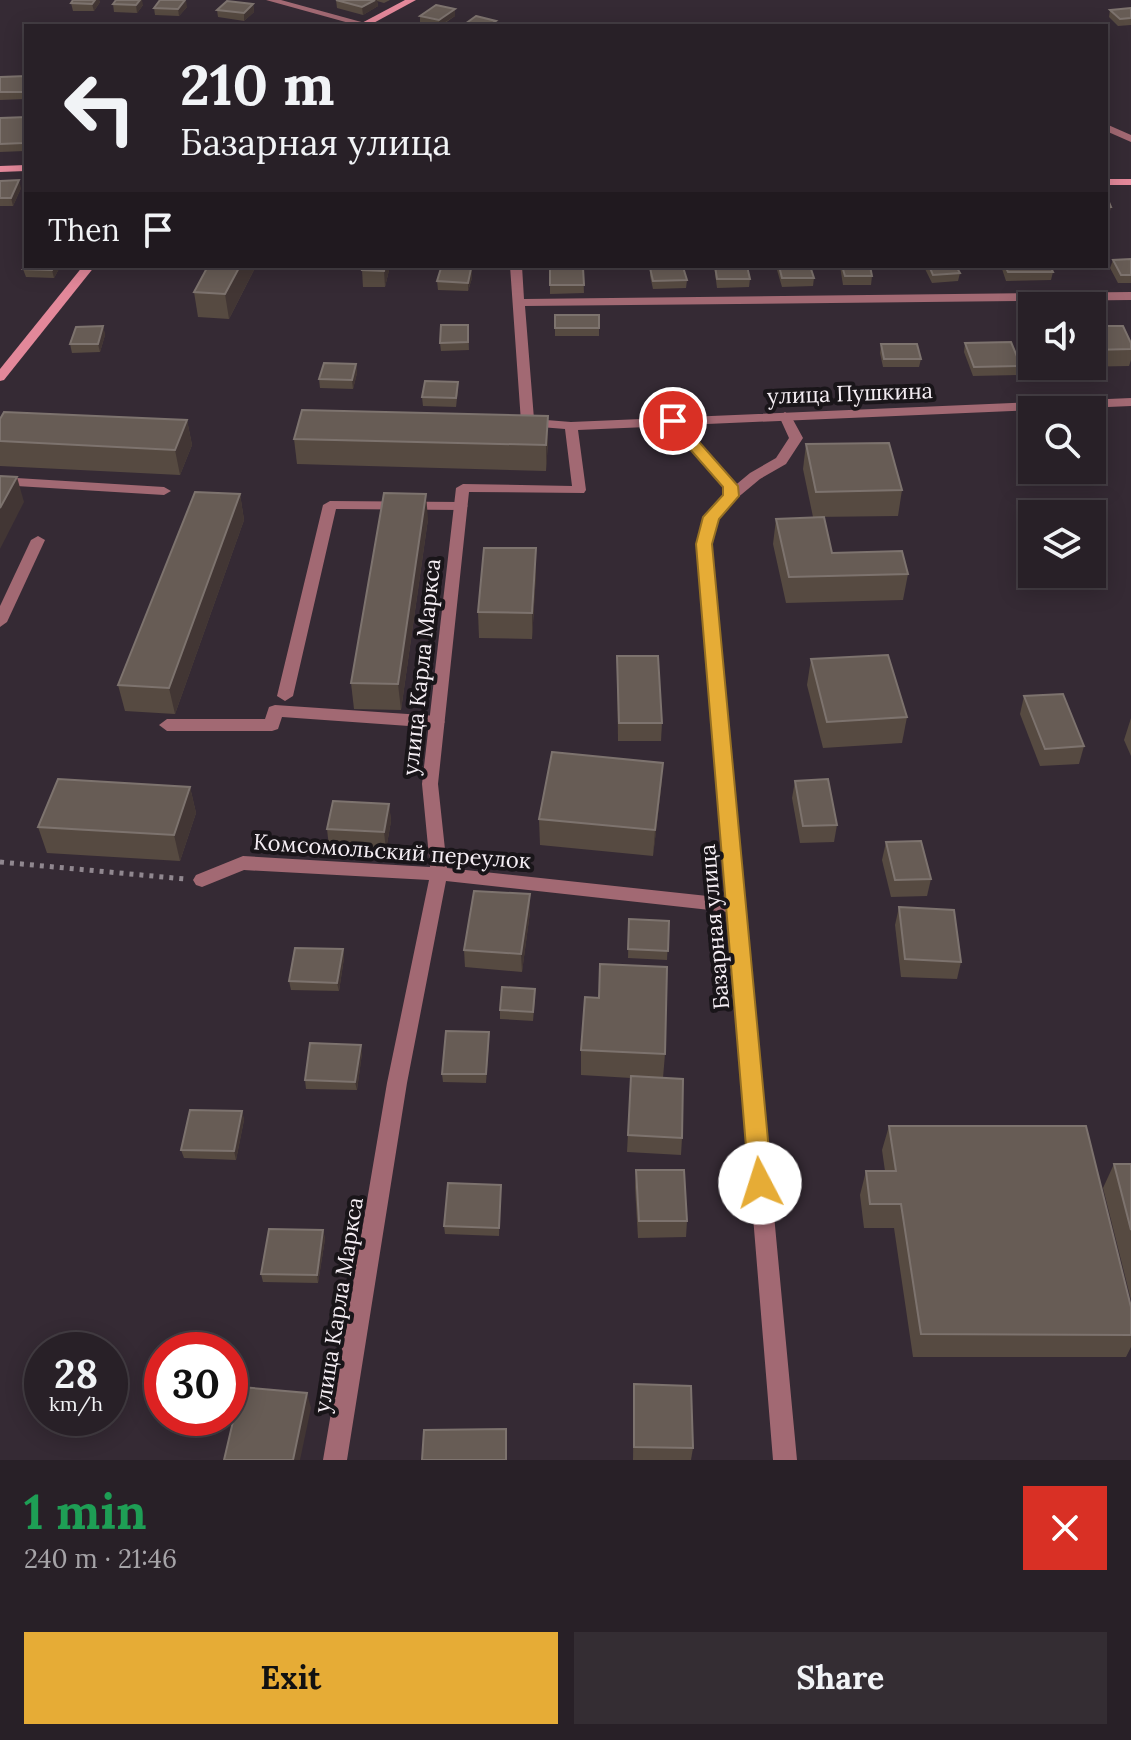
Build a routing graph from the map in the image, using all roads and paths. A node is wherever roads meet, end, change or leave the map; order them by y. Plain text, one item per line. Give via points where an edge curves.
1 (270, 0) edge
2 (412, 0) edge
3 (355, 24) edge
4 (366, 24) edge
5 (1108, 128) edge
6 (1131, 139) edge
7 (24, 168) edge
8 (0, 169) edge
9 (1108, 182) edge
10 (1131, 182) edge
11 (87, 268) edge
12 (516, 268) edge
13 (1131, 296) edge
14 (517, 303) junction
15 (0, 377) edge
16 (1131, 402) edge
17 (785, 416) junction
18 (673, 421) junction
19 (571, 426) junction
20 (0, 481) edge
21 (164, 491) dead end
22 (731, 496) junction
23 (461, 506) junction
24 (38, 540) dead end
25 (0, 622) edge
26 (285, 696) dead end
27 (437, 722) junction
28 (167, 725) dead end
29 (0, 862) edge
30 (439, 874) junction
31 (202, 880) joint
32 (736, 906) junction
33 (335, 1460) edge
34 (785, 1460) edge

1 - 3 street
2 - 4 main road
5 - 6 street
7 - 8 main road
9 - 10 main road
11 - 15 main road
12 - 14 street
13 - 14 street
14 - 19 street via 528,422
16 - 17 street, улица Пушкина
17 - 18 street, улица Пушкина
17 - 22 street, Базарная улица via 796,438 781,461
18 - 19 street, улица Пушкина
18 - 22 street via 730,486
19 - 23 street via 579,490 463,488
20 - 21 street
22 - 32 street, Базарная улица via 711,517 704,544
23 - 26 street via 330,505
23 - 27 street, улица Карла Маркса
24 - 25 street
27 - 28 street via 275,711 272,725
27 - 30 street, улица Карла Маркса via 430,784
29 - 31 path
30 - 31 street, Комсомольский переулок via 243,863
30 - 32 street, Комсомольский переулок
30 - 33 street, улица Карла Маркса via 397,1083
32 - 34 street, Базарная улица

